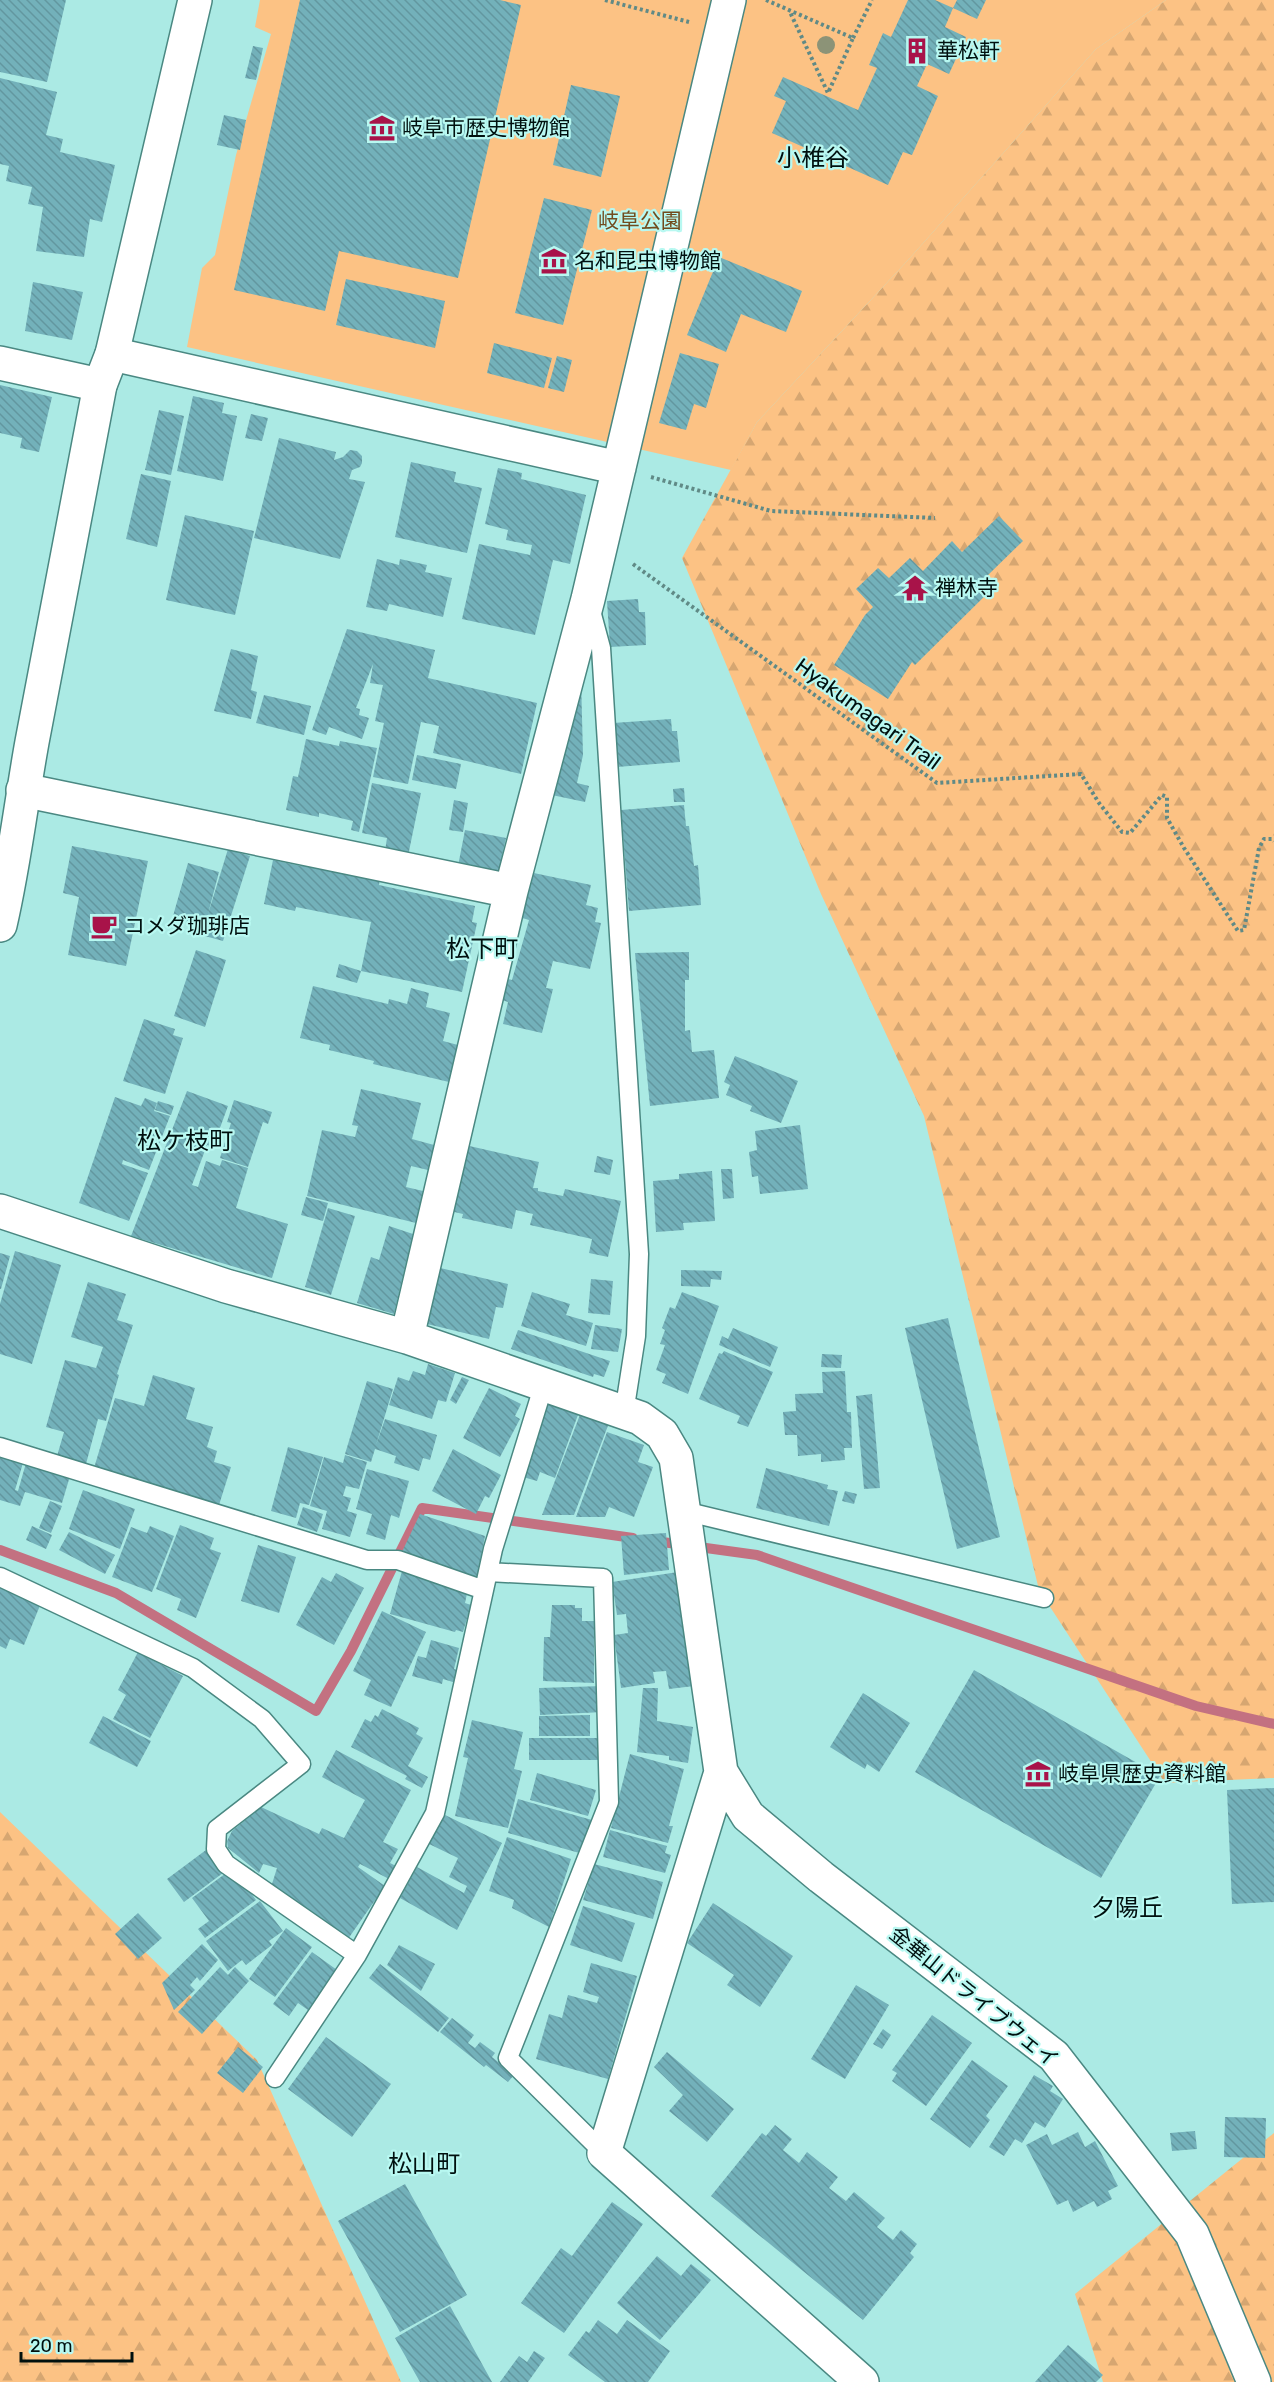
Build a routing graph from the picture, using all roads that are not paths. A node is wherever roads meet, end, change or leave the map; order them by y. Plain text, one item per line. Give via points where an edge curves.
1 (195, 0) edge
2 (725, 15) edge
3 (112, 354) junction
4 (0, 363) edge
5 (100, 385) junction
6 (619, 468) junction
7 (588, 599) junction
8 (23, 790) junction
9 (512, 891) junction
10 (0, 925) edge
11 (0, 1211) edge
12 (407, 1337) junction
13 (544, 1384) junction
14 (624, 1413) junction
15 (0, 1447) edge
16 (684, 1511) junction
17 (488, 1572) junction
18 (0, 1577) edge
19 (484, 1590) junction
20 (1044, 1598) dead end
21 (721, 1772) junction
22 (357, 1955) junction
23 (275, 2078) dead end
24 (604, 2153) junction
25 (862, 2382) edge
26 (1254, 2382) edge

1 - 3 street
2 - 6 street
3 - 5 street
3 - 6 street
4 - 5 street
5 - 8 street
6 - 7 street
7 - 9 street
7 - 14 lane via 601,648 639,1254 636,1336
8 - 9 street
8 - 10 street
9 - 12 street
11 - 12 street via 226,1286
12 - 13 street
13 - 14 street
13 - 17 lane
14 - 16 street via 640,1418 662,1434 676,1458
15 - 19 lane via 367,1560 398,1560
16 - 20 lane
16 - 21 street
17 - 19 lane
17 - 24 lane via 603,1578 609,1802 508,2058
18 - 22 lane via 193,1668 262,1719 301,1764 217,1829 216,1850 226,1863
19 - 22 lane via 435,1813
21 - 24 street
21 - 26 street, 金華山ドライブウェイ via 748,1816 1054,2056 1192,2234
22 - 23 lane
24 - 25 street

